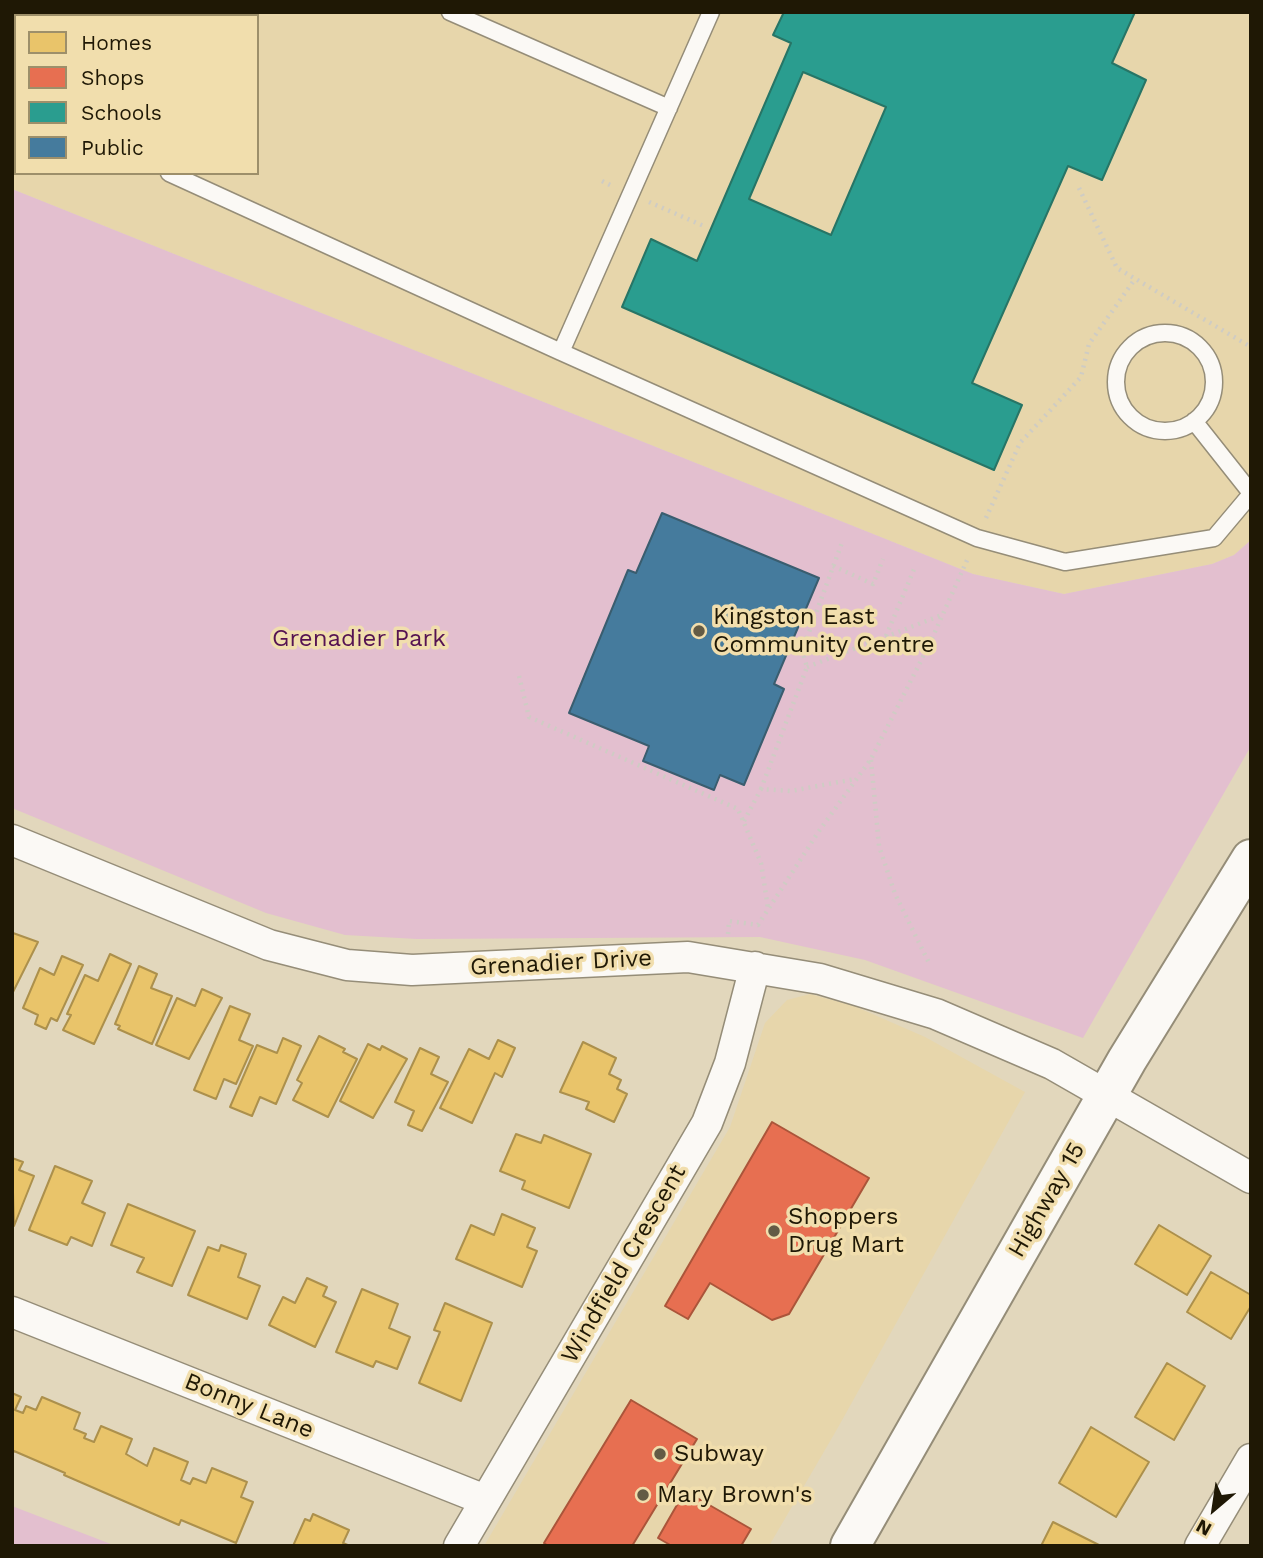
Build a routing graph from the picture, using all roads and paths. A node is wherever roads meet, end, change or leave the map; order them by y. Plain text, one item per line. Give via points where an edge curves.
1 (450, 12) edge
2 (711, 12) edge
3 (668, 108) junction
4 (173, 175) edge
5 (1079, 188) dead end
6 (1135, 279) junction
7 (1251, 347) edge
8 (561, 352) junction
9 (1194, 422) junction
10 (1251, 494) edge
11 (977, 538) junction
12 (843, 540) dead end
13 (883, 559) dead end
14 (833, 566) junction
15 (915, 567) dead end
16 (942, 615) junction
17 (886, 637) junction
18 (807, 667) junction
19 (519, 676) dead end
20 (871, 759) junction
21 (856, 779) junction
22 (761, 789) junction
23 (744, 821) junction
24 (12, 840) edge
25 (1251, 859) edge
26 (769, 909) junction
27 (722, 962) junction
28 (929, 963) dead end
29 (755, 967) junction
30 (1107, 1095) junction
31 (1251, 1178) edge
32 (12, 1312) edge
33 (1251, 1459) edge
34 (485, 1500) junction
35 (459, 1546) edge
36 (850, 1546) edge
37 (1200, 1546) edge

1 - 3 lane
2 - 3 lane
3 - 8 lane
4 - 8 lane
5 - 6 path via 1117,268
6 - 7 path
6 - 11 path via 1089,344 1081,377 1020,443
8 - 11 lane
9 - 9 lane via 1213,394 1210,361 1200,347 1179,335 1153,333 1138,339 1125,351 1116,373 1118,398 1126,413 1137,423 1166,431
9 - 10 lane
10 - 11 lane via 1214,538 1065,562
11 - 16 path
12 - 14 path
13 - 14 path via 873,584
14 - 18 path via 802,651
15 - 17 path
16 - 17 path
16 - 20 path
17 - 18 path
18 - 22 path
19 - 23 path via 529,717 725,801 738,808
20 - 21 path
20 - 28 path via 879,846 895,894
21 - 22 path via 791,791
21 - 26 path
22 - 23 path
23 - 26 path via 761,863
24 - 27 street, Grenadier Drive via 270,945 347,965 412,970 688,957
25 - 30 main road, Highway 15
26 - 27 path via 758,925 729,921
27 - 29 street, Grenadier Drive
29 - 30 street, Grenadier Drive via 820,979 936,1014 1052,1064
29 - 34 street, Windfield Crescent via 730,1063 707,1123
30 - 31 street, Grenadier Drive
30 - 36 main road, Highway 15
32 - 34 street, Bonny Lane
33 - 37 street
34 - 35 street, Windfield Crescent

